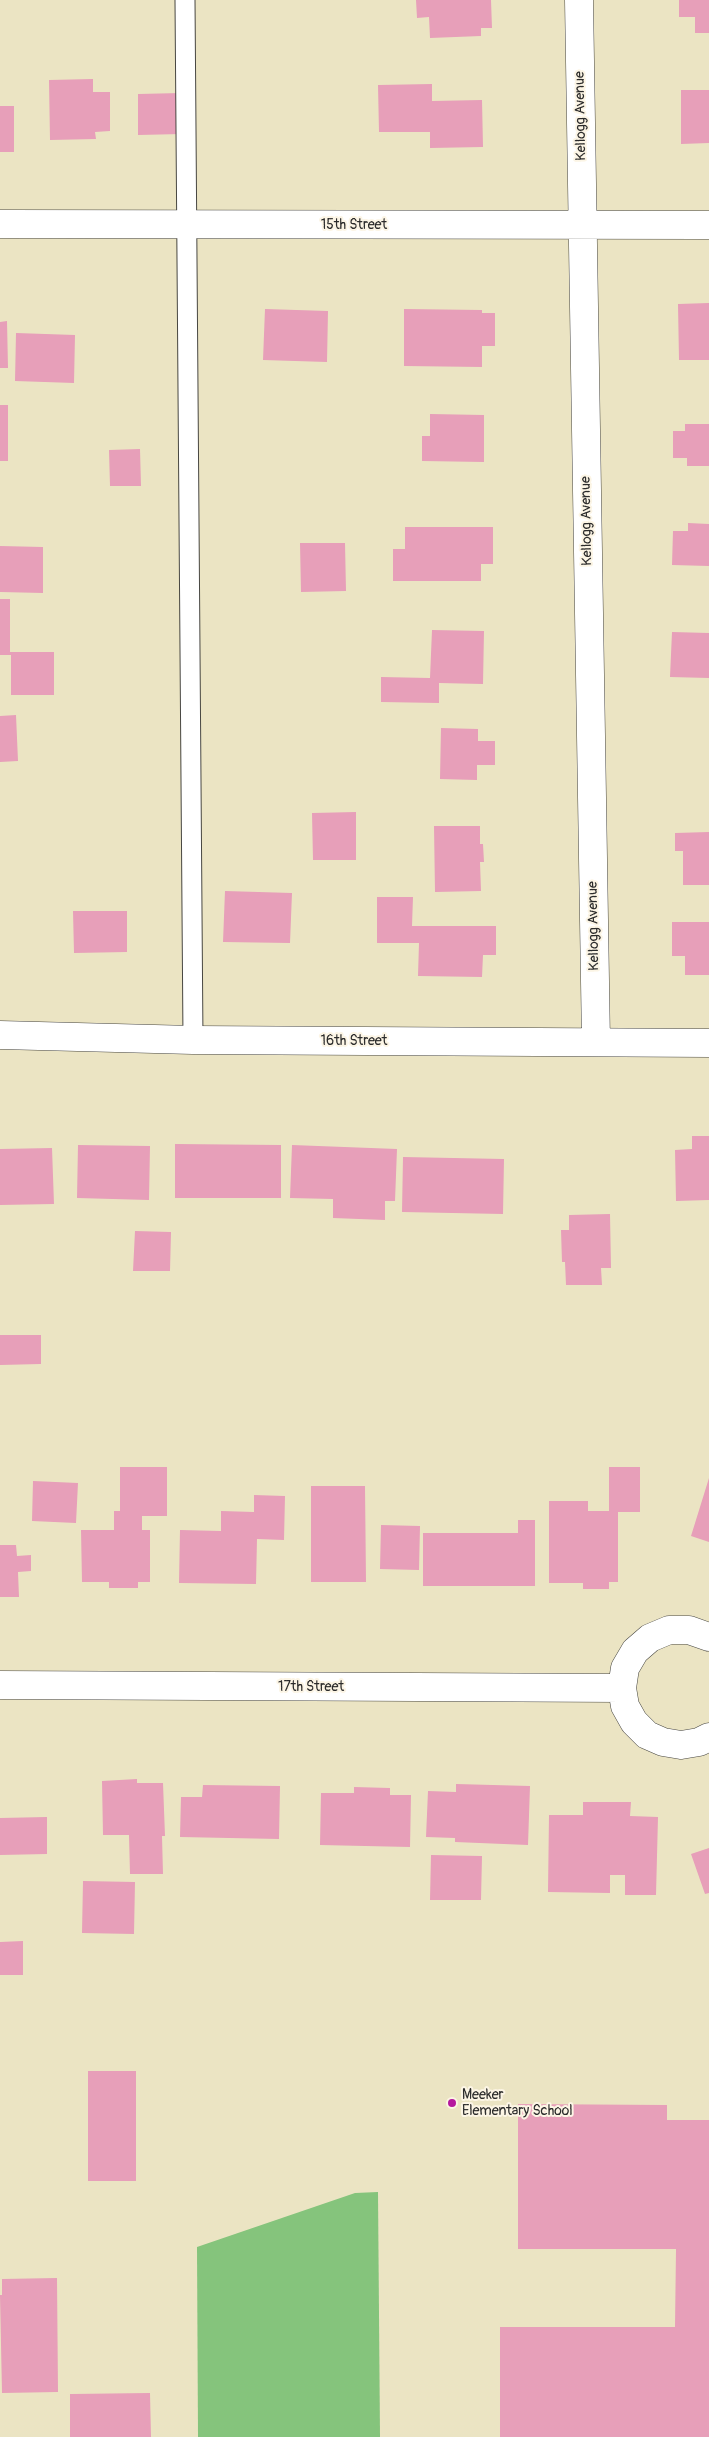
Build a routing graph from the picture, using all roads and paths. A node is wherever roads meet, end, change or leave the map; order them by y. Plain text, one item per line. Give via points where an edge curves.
1 (185, 0) edge
2 (579, 0) edge
3 (0, 224) edge
4 (187, 225) junction
5 (582, 225) junction
6 (709, 225) edge
7 (0, 1035) edge
8 (193, 1040) junction
9 (596, 1042) junction
10 (709, 1043) edge
11 (709, 1637) edge
12 (0, 1685) edge
13 (622, 1688) junction
14 (709, 1737) edge

1 - 4 lane
2 - 5 street, Kellogg Avenue
3 - 4 street, 15th Street
4 - 5 street, 15th Street
4 - 8 lane
5 - 6 street, 15th Street
5 - 9 street, Kellogg Avenue
7 - 8 street, 16th Street
8 - 9 street, 16th Street
9 - 10 street, 16th Street
11 - 13 street via 689,1630 669,1630 650,1638 635,1651 625,1668
12 - 13 street, 17th Street
13 - 14 street via 625,1706 647,1735 681,1745

